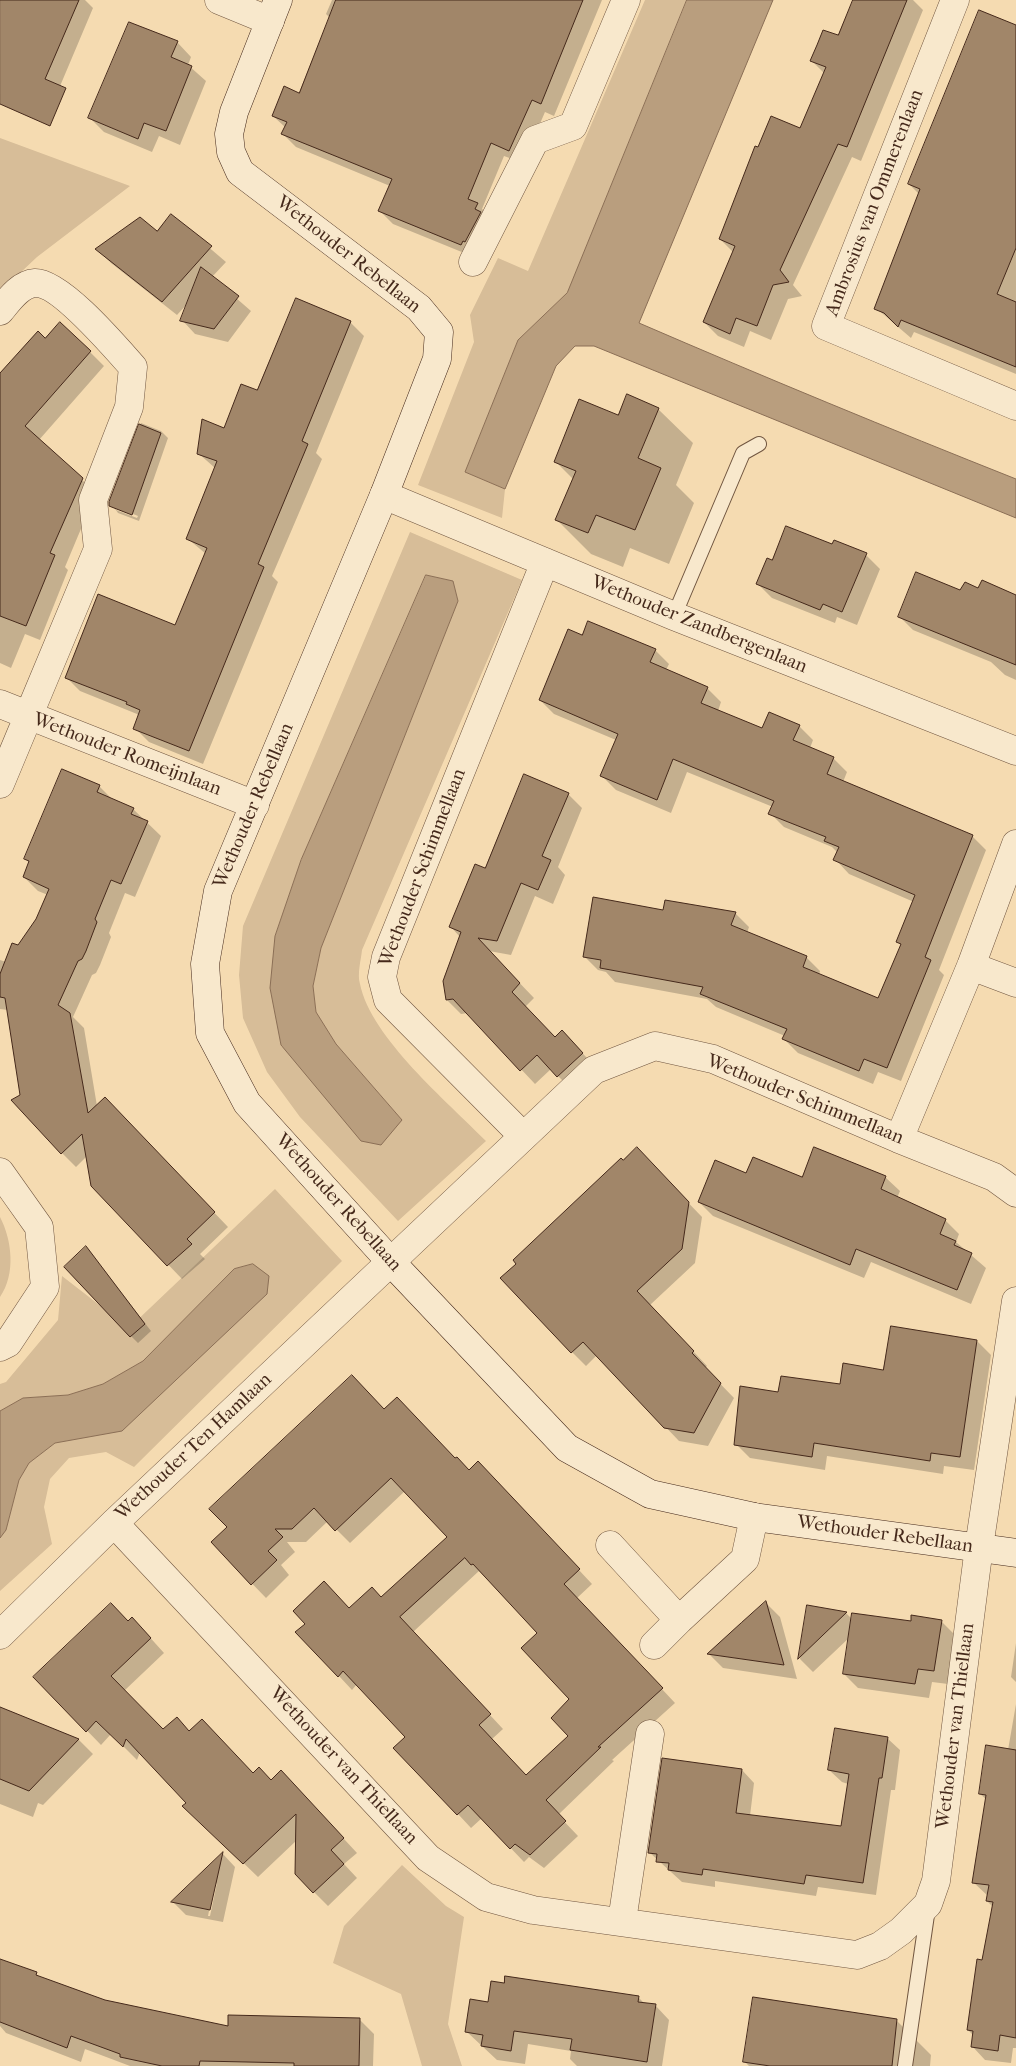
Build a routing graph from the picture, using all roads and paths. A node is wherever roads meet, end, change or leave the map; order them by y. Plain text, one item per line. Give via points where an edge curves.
1 (219, 0) edge
2 (626, 0) edge
3 (954, 0) edge
4 (274, 10) edge
5 (473, 262) dead end
6 (0, 311) edge
7 (1016, 406) edge
8 (759, 444) dead end
9 (384, 494) junction
10 (545, 562) junction
11 (674, 616) junction
12 (0, 704) edge
13 (28, 716) junction
14 (1016, 752) edge
15 (0, 784) edge
16 (255, 805) junction
17 (1016, 844) edge
18 (971, 966) junction
19 (1016, 983) edge
20 (522, 1135) junction
21 (899, 1139) junction
22 (0, 1172) edge
23 (1016, 1193) edge
24 (390, 1260) junction
25 (1016, 1301) edge
26 (0, 1347) edge
27 (754, 1518) junction
28 (114, 1523) junction
29 (610, 1545) dead end
30 (979, 1547) junction
31 (1016, 1553) edge
32 (679, 1620) junction
33 (0, 1635) edge
34 (654, 1645) dead end
35 (650, 1734) dead end
36 (928, 1904) junction
37 (622, 1921) junction
38 (905, 2066) edge

1 - 4 street
2 - 5 street via 573,126 535,140
3 - 7 street, Ambrosius van Ommerenlaan via 826,326
4 - 9 street, Wethouder Rebellaan via 234,112 231,152 240,172 419,308 439,332 437,359
6 - 13 street via 16,292 34,283 47,284 91,321 133,367 129,407 93,500 98,549
8 - 11 lane via 742,453
9 - 10 street, Wethouder Zandbergenlaan
9 - 16 street, Wethouder Rebellaan
10 - 11 street, Wethouder Zandbergenlaan
10 - 20 street, Wethouder Schimmellaan via 386,957 382,977 388,1000
11 - 14 street, Wethouder Zandbergenlaan
12 - 13 street, Wethouder Romeijnlaan
13 - 15 street
13 - 16 street, Wethouder Romeijnlaan
16 - 24 street, Wethouder Rebellaan via 218,891 205,964 210,1033 247,1103
17 - 18 street
18 - 19 street
18 - 21 street
20 - 21 street, Wethouder Schimmellaan via 594,1070 655,1046 713,1059
20 - 24 street, Wethouder Schimmellaan
21 - 23 street, Wethouder Schimmellaan via 994,1177
22 - 26 street via 39,1227 45,1287 8,1343
24 - 27 street, Wethouder Rebellaan via 567,1448 650,1494
24 - 28 street, Wethouder Ten Hamlaan
25 - 30 street
27 - 30 street, Wethouder Rebellaan
27 - 32 street via 745,1559
28 - 33 street, Wethouder Ten Hamlaan
28 - 37 street, Wethouder van Thiellaan via 428,1858 486,1897 533,1910
29 - 32 street
30 - 31 street, Wethouder Rebellaan
30 - 36 street, Wethouder van Thiellaan via 936,1881
32 - 34 street
35 - 37 street
36 - 37 street, Wethouder van Thiellaan via 880,1946 857,1954
36 - 38 lane, Wethouder van Thiellaan

